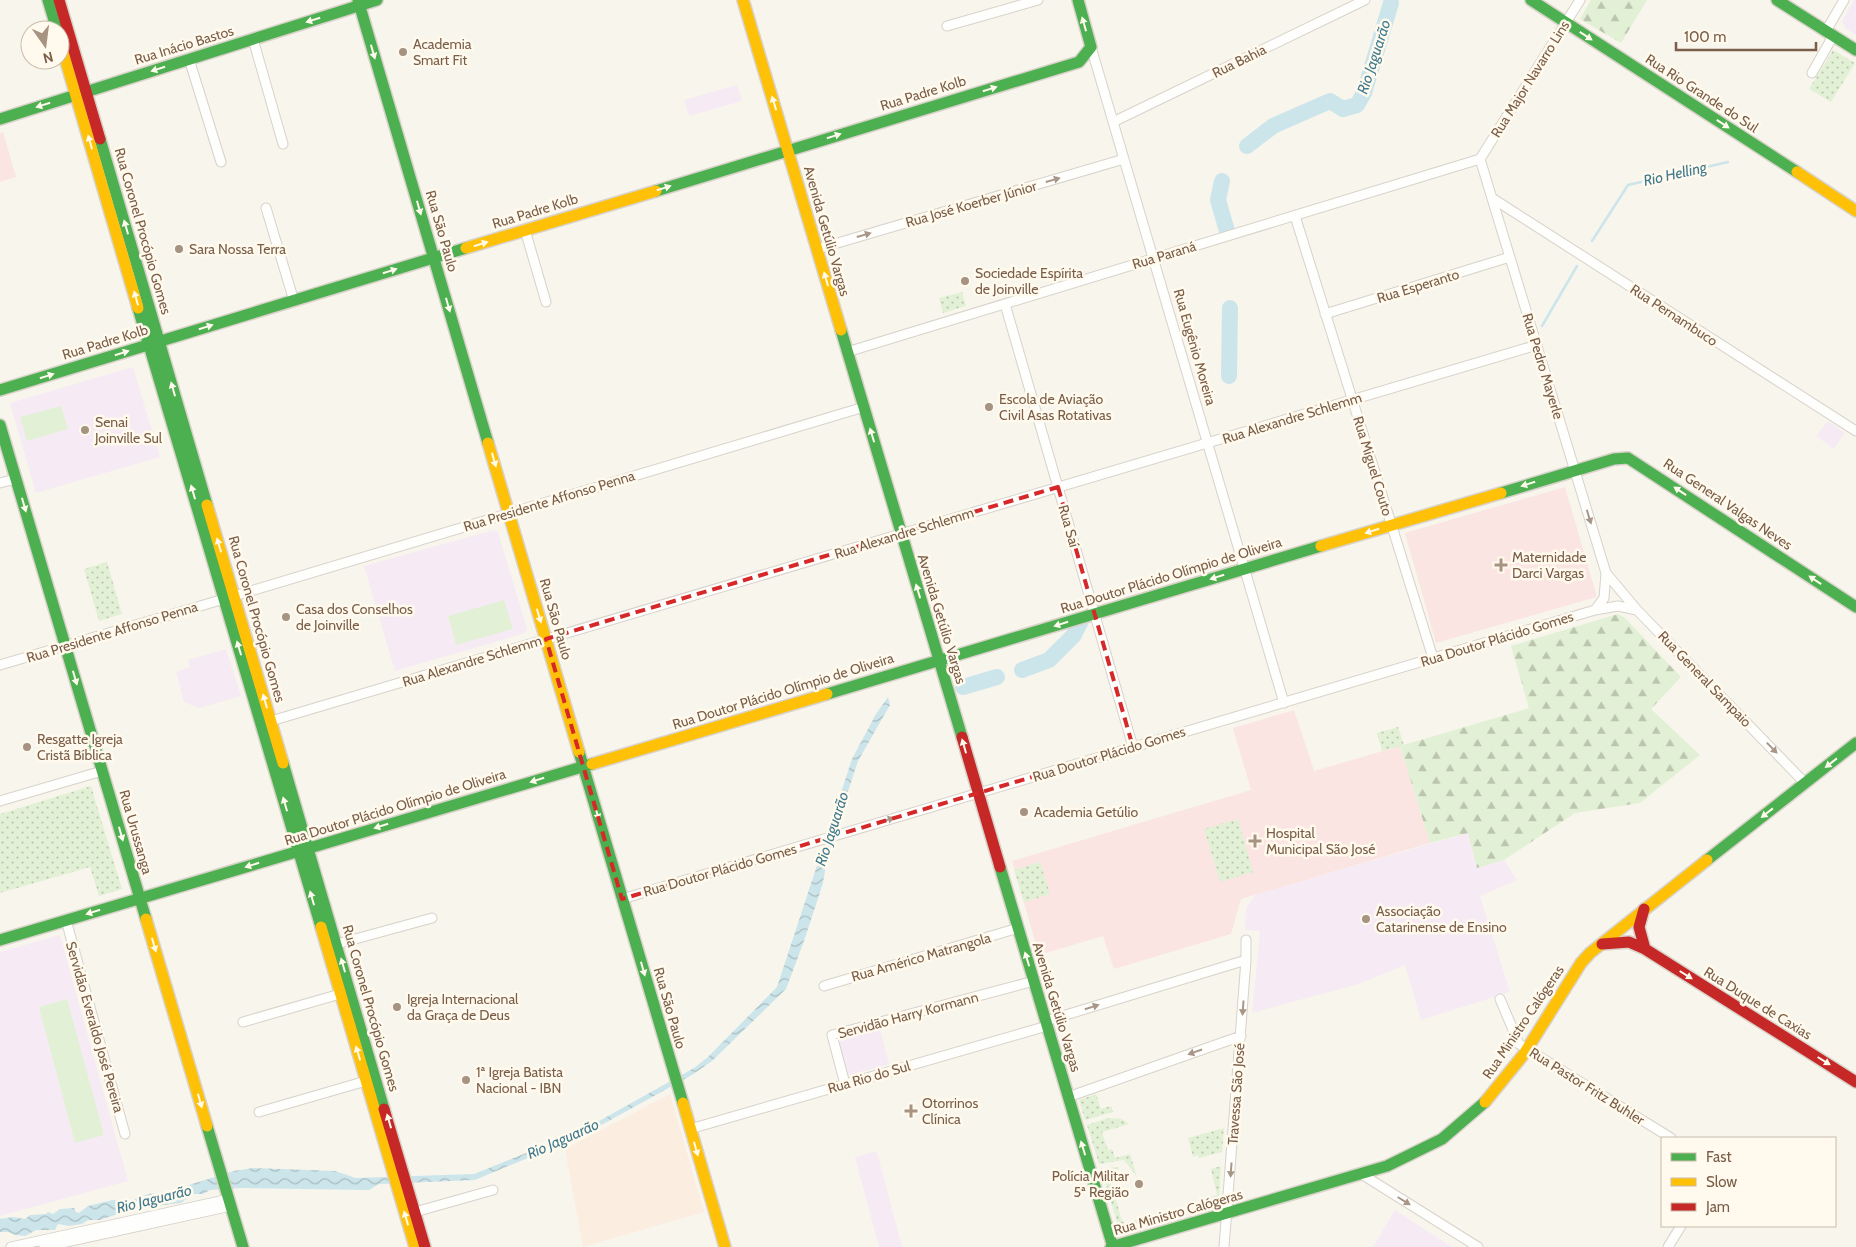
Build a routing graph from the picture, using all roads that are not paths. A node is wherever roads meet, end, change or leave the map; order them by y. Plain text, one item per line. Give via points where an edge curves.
1 (48, 0) edge
2 (59, 0) edge
3 (377, 0) edge
4 (743, 0) edge
5 (1038, 0) edge
6 (1078, 0) edge
7 (1365, 0) edge
8 (1531, 0) edge
9 (1580, 0) edge
10 (1778, 0) edge
11 (1844, 0) edge
12 (359, 3) edge
13 (54, 20) edge
14 (1566, 22) junction
15 (947, 26) dead end
16 (1829, 33) junction
17 (253, 39) junction
18 (1092, 47) junction
19 (1856, 50) edge
20 (190, 59) junction
21 (1079, 62) junction
22 (70, 65) edge
23 (1097, 67) junction
24 (1812, 73) dead end
25 (81, 93) junction
26 (0, 118) edge
27 (1113, 122) junction
28 (283, 144) dead end
29 (788, 150) junction
30 (1124, 159) junction
31 (1480, 159) junction
32 (221, 162) dead end
33 (1492, 198) junction
34 (266, 208) dead end
35 (1856, 211) edge
36 (1294, 216) junction
37 (525, 230) junction
38 (817, 249) junction
39 (1510, 257) junction
40 (434, 258) junction
41 (1153, 258) junction
42 (294, 300) junction
43 (546, 302) dead end
44 (1005, 304) junction
45 (1325, 314) junction
46 (154, 343) junction
47 (1537, 345) junction
48 (847, 352) junction
49 (0, 390) edge
50 (1352, 400) junction
51 (864, 408) junction
52 (0, 425) edge
53 (1856, 431) edge
54 (1207, 443) junction
55 (1575, 470) junction
56 (16, 479) junction
57 (0, 484) edge
58 (1058, 487) junction
59 (509, 513) junction
60 (1392, 525) junction
61 (901, 534) junction
62 (1244, 569) junction
63 (1606, 573) junction
64 (229, 597) junction
65 (1856, 607) edge
66 (1595, 610) junction
67 (1637, 610) junction
68 (1094, 614) junction
69 (546, 639) junction
70 (65, 646) junction
71 (1433, 658) junction
72 (939, 660) junction
73 (0, 665) edge
74 (1284, 702) junction
75 (271, 721) junction
76 (1856, 743) edge
77 (1133, 747) junction
78 (583, 766) junction
79 (102, 771) junction
80 (1805, 783) junction
81 (978, 793) junction
82 (0, 801) edge
83 (303, 849) junction
84 (140, 898) junction
85 (622, 899) junction
86 (1644, 909) junction
87 (432, 918) dead end
88 (66, 920) junction
89 (1018, 928) junction
90 (0, 940) edge
91 (1246, 940) dead end
92 (337, 944) junction
93 (1602, 944) junction
94 (1645, 949) junction
95 (1246, 960) junction
96 (1034, 981) junction
97 (824, 986) dead end
98 (340, 994) junction
99 (1500, 998) dead end
100 (242, 1022) dead end
101 (1047, 1024) junction
102 (1241, 1036) junction
103 (1526, 1048) junction
104 (366, 1081) junction
105 (1856, 1082) edge
106 (845, 1084) junction
107 (1068, 1096) junction
108 (259, 1112) dead end
109 (690, 1128) junction
110 (125, 1134) dead end
111 (1669, 1137) edge
112 (397, 1168) junction
113 (1363, 1175) junction
114 (403, 1190) junction
115 (493, 1190) dead end
116 (229, 1200) junction
117 (415, 1212) junction
118 (1228, 1213) junction
119 (1680, 1227) edge
120 (11, 1247) edge
121 (44, 1247) edge
122 (243, 1247) edge
123 (414, 1247) edge
124 (426, 1247) edge
125 (725, 1247) edge
126 (1112, 1247) edge
127 (1224, 1247) edge
128 (1478, 1247) edge
129 (1668, 1247) edge

1 - 13 main road
2 - 25 main road, Rua Coronel Procópio Gomes
3 - 12 main road, Rua Inácio Bastos
29 -> 4 main road, Avenida Getúlio Vargas
5 - 15 street
18 -> 6 main road, Rua Eugênio Moreira
7 - 27 street, Rua Bahia
8 - 14 main road, Rua Rio Grande do Sul
9 - 14 street, Rua Major Navarro Lins
10 - 16 main road
11 - 16 street
12 -> 17 main road, Rua Inácio Bastos
12 -> 40 main road, Rua São Paulo
14 - 31 street, Rua Major Navarro Lins
14 -> 35 main road, Rua Rio Grande do Sul
16 - 19 main road
16 - 24 street
17 - 20 main road, Rua Inácio Bastos
17 - 28 street
18 - 21 main road
18 - 23 street, Rua Eugênio Moreira
20 -> 25 main road, Rua Inácio Bastos
20 - 32 street
21 - 23 street
29 -> 21 main road, Rua Padre Kolb
22 - 25 main road, Rua Coronel Procópio Gomes
23 - 27 street, Rua Eugênio Moreira
25 -> 26 main road, Rua Inácio Bastos
46 -> 25 main road, Rua Coronel Procópio Gomes
27 - 30 street, Rua Eugênio Moreira
37 -> 29 main road, Rua Padre Kolb
29 - 38 main road, Avenida Getúlio Vargas
38 -> 30 street, Rua José Koerber Júnior
30 - 41 street, Rua Eugênio Moreira
31 - 33 street, Rua Pedro Mayerle
31 - 36 street, Rua Paraná
33 - 39 street, Rua Pedro Mayerle
33 - 53 street, Rua Pernambuco
34 - 42 street
36 - 41 street, Rua Paraná
36 - 45 street, Rua Miguel Couto
40 -> 37 main road, Rua Padre Kolb
37 - 43 street
48 -> 38 main road, Avenida Getúlio Vargas
39 - 45 street, Rua Esperanto
39 - 47 street, Rua Pedro Mayerle
42 -> 40 main road, Rua Padre Kolb
40 -> 59 main road, Rua São Paulo
41 - 44 street, Rua Paraná
41 - 54 street, Rua Eugênio Moreira
46 -> 42 main road, Rua Padre Kolb
44 - 48 street, Rua Paraná
44 - 58 street, Rua Saí
45 - 50 street, Rua Miguel Couto
49 -> 46 main road, Rua Padre Kolb
64 -> 46 main road, Rua Coronel Procópio Gomes
47 - 50 street, Rua Alexandre Schlemm
47 - 55 street, Rua Pedro Mayerle
48 - 51 main road, Avenida Getúlio Vargas
50 - 54 street, Rua Alexandre Schlemm
50 - 60 street, Rua Miguel Couto
51 - 59 street, Rua Presidente Affonso Penna
61 -> 51 main road, Avenida Getúlio Vargas
52 - 56 main road, Rua Urussanga
54 - 58 street, Rua Alexandre Schlemm
54 - 62 street, Rua Eugênio Moreira
55 -> 60 main road, Rua Doutor Plácido Olímpio de Oliveira
55 -> 63 street, Rua Pedro Mayerle
65 -> 55 main road, Rua General Valgas Neves via 1635,461 1614,459
56 - 57 street
56 -> 70 main road, Rua Urussanga
58 - 61 street, Rua Alexandre Schlemm
58 - 68 street, Rua Saí
59 - 64 street, Rua Presidente Affonso Penna
59 -> 69 main road, Rua São Paulo
60 -> 62 main road, Rua Doutor Plácido Olímpio de Oliveira
60 - 71 street, Rua Miguel Couto
61 - 69 street, Rua Alexandre Schlemm
72 -> 61 main road, Avenida Getúlio Vargas
62 -> 68 main road, Rua Doutor Plácido Olímpio de Oliveira
62 - 74 street, Rua Eugênio Moreira
63 - 66 street via 1604,598
63 - 67 street, Rua General Sampaio
64 - 70 street, Rua Presidente Affonso Penna
75 -> 64 main road, Rua Coronel Procópio Gomes
83 -> 64 main road, Rua Coronel Procópio Gomes
66 - 67 street, Rua Doutor Plácido Gomes via 1618,606
66 - 71 street, Rua Doutor Plácido Gomes
67 -> 80 street, Rua General Sampaio
68 -> 72 main road, Rua Doutor Plácido Olímpio de Oliveira
68 - 77 street, Rua Saí
69 - 75 street, Rua Alexandre Schlemm
69 - 78 main road, Rua São Paulo
70 - 73 street, Rua Presidente Affonso Penna
70 -> 79 main road, Rua Urussanga
71 - 74 street, Rua Doutor Plácido Gomes
72 - 78 main road, Rua Doutor Plácido Olímpio de Oliveira
81 -> 72 main road, Avenida Getúlio Vargas
74 - 77 street, Rua Doutor Plácido Gomes
75 - 83 main road, Rua Coronel Procópio Gomes
76 -> 80 main road, Rua Ministro Calógeras
77 - 81 street, Rua Doutor Plácido Gomes
78 -> 83 main road, Rua Doutor Plácido Olímpio de Oliveira
78 -> 85 main road, Rua São Paulo
79 - 82 street
79 -> 84 main road, Rua Urussanga
80 -> 86 main road, Rua Ministro Calógeras
85 -> 81 street, Rua Doutor Plácido Gomes
81 - 89 main road, Avenida Getúlio Vargas
83 -> 84 main road, Rua Doutor Plácido Olímpio de Oliveira
83 - 92 main road, Rua Coronel Procópio Gomes
98 -> 83 main road, Rua Coronel Procópio Gomes
84 -> 88 main road, Rua Doutor Plácido Olímpio de Oliveira
84 -> 116 main road, Rua Urussanga
85 -> 109 main road, Rua São Paulo
86 - 93 main road, Rua Ministro Calógeras
86 - 94 main road via 1640,927
87 - 92 street
88 - 90 main road, Rua Doutor Plácido Olímpio de Oliveira
88 - 110 street, Servidão Everaldo José Pereira
96 -> 89 main road, Avenida Getúlio Vargas
89 - 97 street, Rua Américo Matrangola
91 - 95 street, Travessa São José
112 -> 92 main road, Rua Coronel Procópio Gomes
93 - 94 main road, Rua Duque de Caxias via 1629,942
93 - 103 main road, Rua Ministro Calógeras via 1581,963
94 -> 105 main road, Rua Duque de Caxias
101 -> 95 street, Rua Rio do Sul
95 -> 102 street, Travessa São José
96 - 101 main road, Avenida Getúlio Vargas
96 - 106 street, Servidão Harry Kormann via 832,1035
98 - 100 street
104 -> 98 main road, Rua Coronel Procópio Gomes
99 - 103 street, Rua Pastor Fritz Buhler via 1516,1041
101 - 106 street, Rua Rio do Sul
101 - 107 main road, Avenida Getúlio Vargas
102 -> 107 street
102 -> 118 street, Travessa São José
103 - 111 street, Rua Pastor Fritz Buhler
103 - 113 main road, Rua Ministro Calógeras via 1490,1098 1454,1131 1419,1153
104 - 108 street
104 - 112 main road, Rua Coronel Procópio Gomes
106 - 109 street, Rua Rio do Sul
126 -> 107 main road, Avenida Getúlio Vargas
109 -> 125 main road, Rua São Paulo
112 - 114 main road, Rua Coronel Procópio Gomes
113 - 118 main road, Rua Ministro Calógeras
113 -> 128 street
114 - 117 main road, Rua Coronel Procópio Gomes
123 -> 114 main road, Rua Coronel Procópio Gomes
115 - 117 street
116 - 120 street
116 - 121 street
116 - 122 main road, Rua Urussanga
117 - 124 main road, Rua Coronel Procópio Gomes
118 - 126 main road, Rua Ministro Calógeras
118 - 127 street, Travessa São José
119 - 129 street

